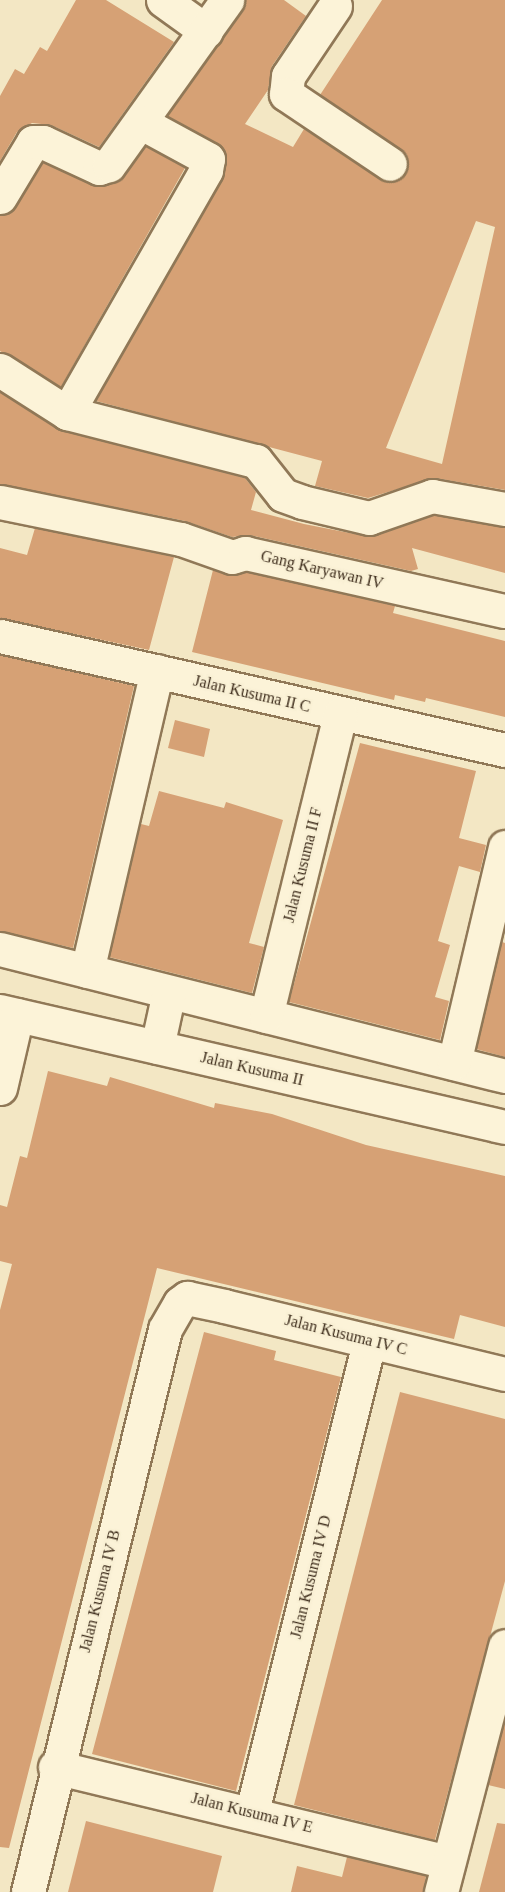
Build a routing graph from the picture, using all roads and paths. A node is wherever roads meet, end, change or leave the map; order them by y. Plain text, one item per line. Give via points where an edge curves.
1 (163, 0) edge
2 (227, 0) edge
3 (332, 2) edge
4 (206, 31) junction
5 (140, 122) junction
6 (390, 164) dead end
7 (0, 197) edge
8 (0, 370) edge
9 (67, 413) junction
10 (0, 502) edge
11 (505, 509) edge
12 (505, 611) edge
13 (0, 636) edge
14 (157, 671) junction
15 (340, 714) junction
16 (505, 750) edge
17 (505, 847) edge
18 (0, 950) edge
19 (87, 971) junction
20 (169, 992) junction
21 (9, 1013) edge
22 (266, 1016) junction
23 (157, 1047) junction
24 (454, 1063) junction
25 (505, 1076) edge
26 (0, 1088) edge
27 (505, 1127) edge
28 (187, 1298) joint
29 (369, 1341) junction
30 (505, 1374) edge
31 (505, 1646) edge
32 (56, 1767) junction
33 (252, 1812) junction
34 (444, 1877) edge
35 (28, 1892) edge

1 - 4 street
2 - 4 street
3 - 6 street via 288,76 286,94
4 - 5 street
5 - 7 street via 103,168 43,142 33,142
5 - 9 street via 208,159 206,170
8 - 9 street
9 - 11 street via 256,461 283,495 345,513 369,518 432,496
10 - 12 street, Gang Karyawan IV via 182,539 232,557 245,553
13 - 14 street, Jalan Kusuma II C
14 - 15 street, Jalan Kusuma II C
14 - 19 street
15 - 16 street, Jalan Kusuma II C
15 - 22 street, Jalan Kusuma II F
17 - 24 street
18 - 19 street
19 - 20 street
20 - 22 street
20 - 23 street
21 - 23 street, Jalan Kusuma II
21 - 26 street
22 - 24 street
23 - 27 street, Jalan Kusuma II
24 - 25 street
28 - 29 street, Jalan Kusuma IV C
28 - 32 street, Jalan Kusuma IV B via 172,1312 165,1329
29 - 30 street, Jalan Kusuma IV C
29 - 33 street, Jalan Kusuma IV D
31 - 34 street
32 - 33 street, Jalan Kusuma IV E
32 - 35 street, Jalan Kusuma IV B
33 - 34 street, Jalan Kusuma IV E

